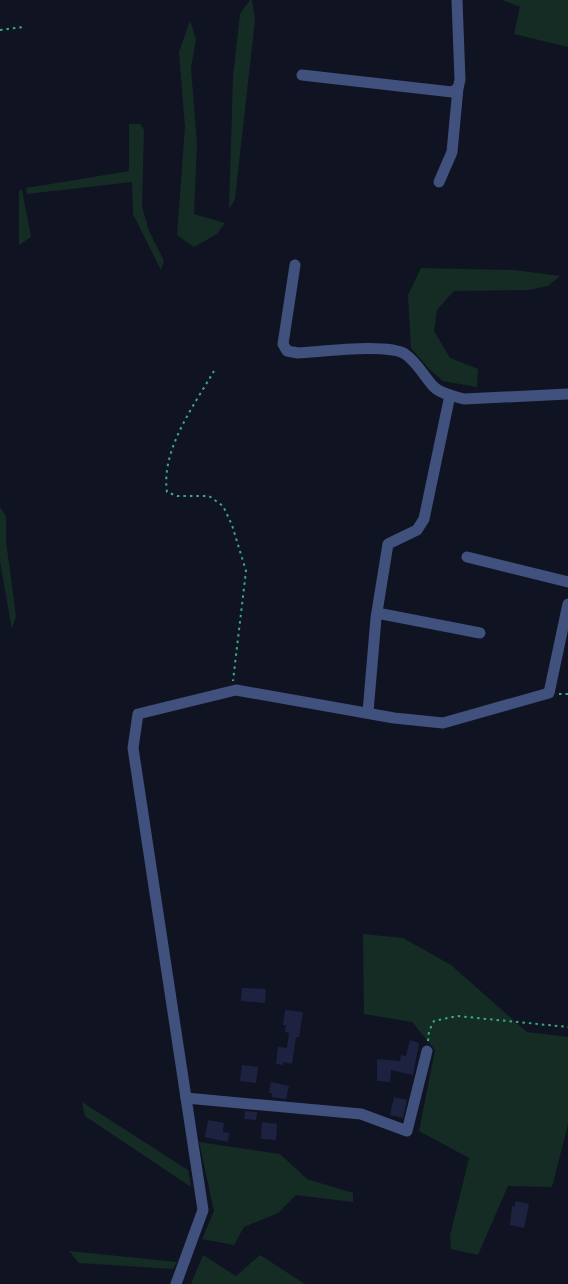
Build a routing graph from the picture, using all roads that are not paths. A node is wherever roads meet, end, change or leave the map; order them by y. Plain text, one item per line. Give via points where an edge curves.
1 (457, 0) edge
2 (302, 75) dead end
3 (458, 88) junction
4 (439, 182) dead end
5 (295, 265) dead end
6 (568, 394) edge
7 (450, 395) junction
8 (467, 557) dead end
9 (568, 582) edge
10 (568, 604) edge
11 (377, 613) junction
12 (480, 633) dead end
13 (368, 712) junction
14 (427, 1051) road end
15 (186, 1098) junction
16 (176, 1284) edge

1 - 3 street via 460,38
2 - 3 street via 452,92
3 - 4 street via 452,152
5 - 7 street via 283,344 287,351 386,349 404,354 420,368 433,387
6 - 7 street via 464,399
7 - 11 street via 424,519 417,530 388,544
8 - 9 street
10 - 13 street via 549,693 443,723
11 - 12 street
11 - 13 street
13 - 15 street via 236,690 138,714 133,736
14 - 15 street via 407,1131 361,1114
15 - 16 street via 203,1210

